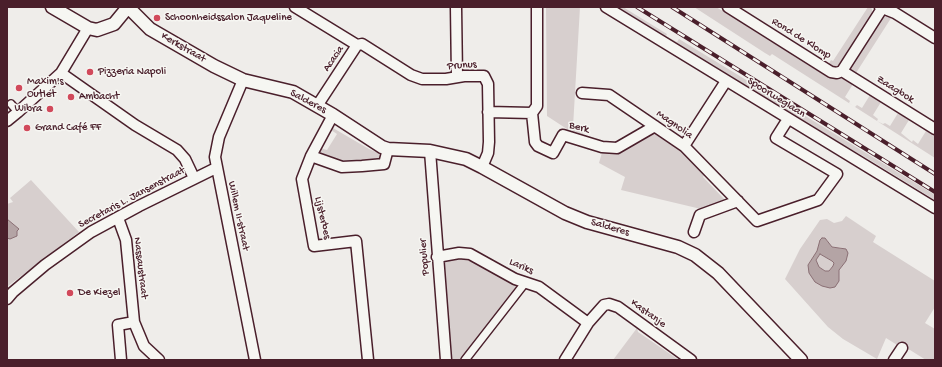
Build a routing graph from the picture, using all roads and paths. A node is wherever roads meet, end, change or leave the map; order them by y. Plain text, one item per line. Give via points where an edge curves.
1 (52, 7) edge
2 (128, 7) edge
3 (294, 7) edge
4 (456, 7) edge
5 (536, 7) edge
6 (606, 7) edge
7 (728, 7) edge
8 (882, 7) edge
9 (88, 28) junction
10 (935, 38) edge
11 (357, 45) junction
12 (842, 71) junction
13 (60, 73) junction
14 (457, 77) junction
15 (243, 80) junction
16 (726, 81) junction
17 (582, 93) dead end
18 (11, 104) dead end
19 (317, 106) junction
20 (18, 112) junction
21 (488, 112) junction
22 (532, 113) junction
23 (333, 115) junction
24 (788, 119) junction
25 (7, 121) edge
26 (655, 126) junction
27 (935, 130) edge
28 (684, 146) junction
29 (388, 148) junction
30 (430, 151) junction
31 (311, 156) junction
32 (482, 167) junction
33 (216, 168) junction
34 (194, 178) junction
35 (738, 201) junction
36 (935, 208) edge
37 (118, 218) junction
38 (694, 232) dead end
39 (437, 257) junction
40 (525, 283) junction
41 (7, 300) edge
42 (134, 322) junction
43 (588, 323) junction
44 (902, 348) dead end
45 (121, 360) edge
46 (159, 360) edge
47 (255, 360) edge
48 (368, 360) edge
49 (446, 360) edge
50 (465, 360) edge
51 (564, 360) edge
52 (691, 360) edge
53 (801, 360) edge
54 (894, 360) edge

1 - 9 street
2 - 9 street via 114,24 97,30
2 - 15 street, Kerkstraat via 150,29
3 - 11 street, Acacia
4 - 14 street
5 - 22 street, Berk via 537,106
6 - 16 street, Spoorweglaan
7 - 12 street, Rond de Klomp via 831,72
8 - 10 street
8 - 12 street
9 - 13 street
11 - 14 street, Prunus via 362,44 422,80
11 - 19 street, Acacia
12 - 27 street, Zaagbok
13 - 20 street
13 - 34 street via 134,125 177,150 185,159
14 - 21 street, Prunus via 484,76 488,84
15 - 19 street, Salderes via 293,92
15 - 33 street, Willem II-straat via 219,137
16 - 24 street, Spoorweglaan
16 - 28 street
17 - 26 street, Magnolia via 609,96
18 - 20 street
19 - 23 street, Salderes
20 - 25 street
21 - 22 street
21 - 32 street, Prunus via 488,153
22 - 26 street, Berk via 535,142 553,153 563,135 602,147 617,148
23 - 29 street, Salderes via 382,147
23 - 31 street, Lijsterbes
24 - 35 street, Magnolia via 776,138 837,174 818,200 757,221
24 - 36 street, Spoorweglaan
26 - 28 street, Magnolia
28 - 35 street, Magnolia
29 - 30 street, Salderes
29 - 31 street via 384,164 342,167
30 - 32 street, Salderes via 466,159
30 - 39 street, Populier
31 - 48 street, Lijsterbes via 302,179 314,246 356,241
32 - 53 street, Salderes via 565,213 587,222 678,247 695,255 718,273
33 - 34 street, Secretaris L. Jansenstraat
33 - 47 street, Willem II-straat
34 - 37 street, Secretaris L. Jansenstraat
35 - 38 street via 700,215
37 - 41 street, Secretaris L. Jansenstraat via 91,232 45,265
37 - 42 street, Nassaustraat via 126,240
39 - 40 street, Lariks via 470,254
39 - 49 street, Populier
40 - 43 street, Lariks via 539,287
40 - 50 street
42 - 45 street via 118,325
42 - 46 street, Nassaustraat via 144,346
43 - 51 street, Kastanje
43 - 52 street, Kastanje via 604,305 618,307
44 - 54 street

